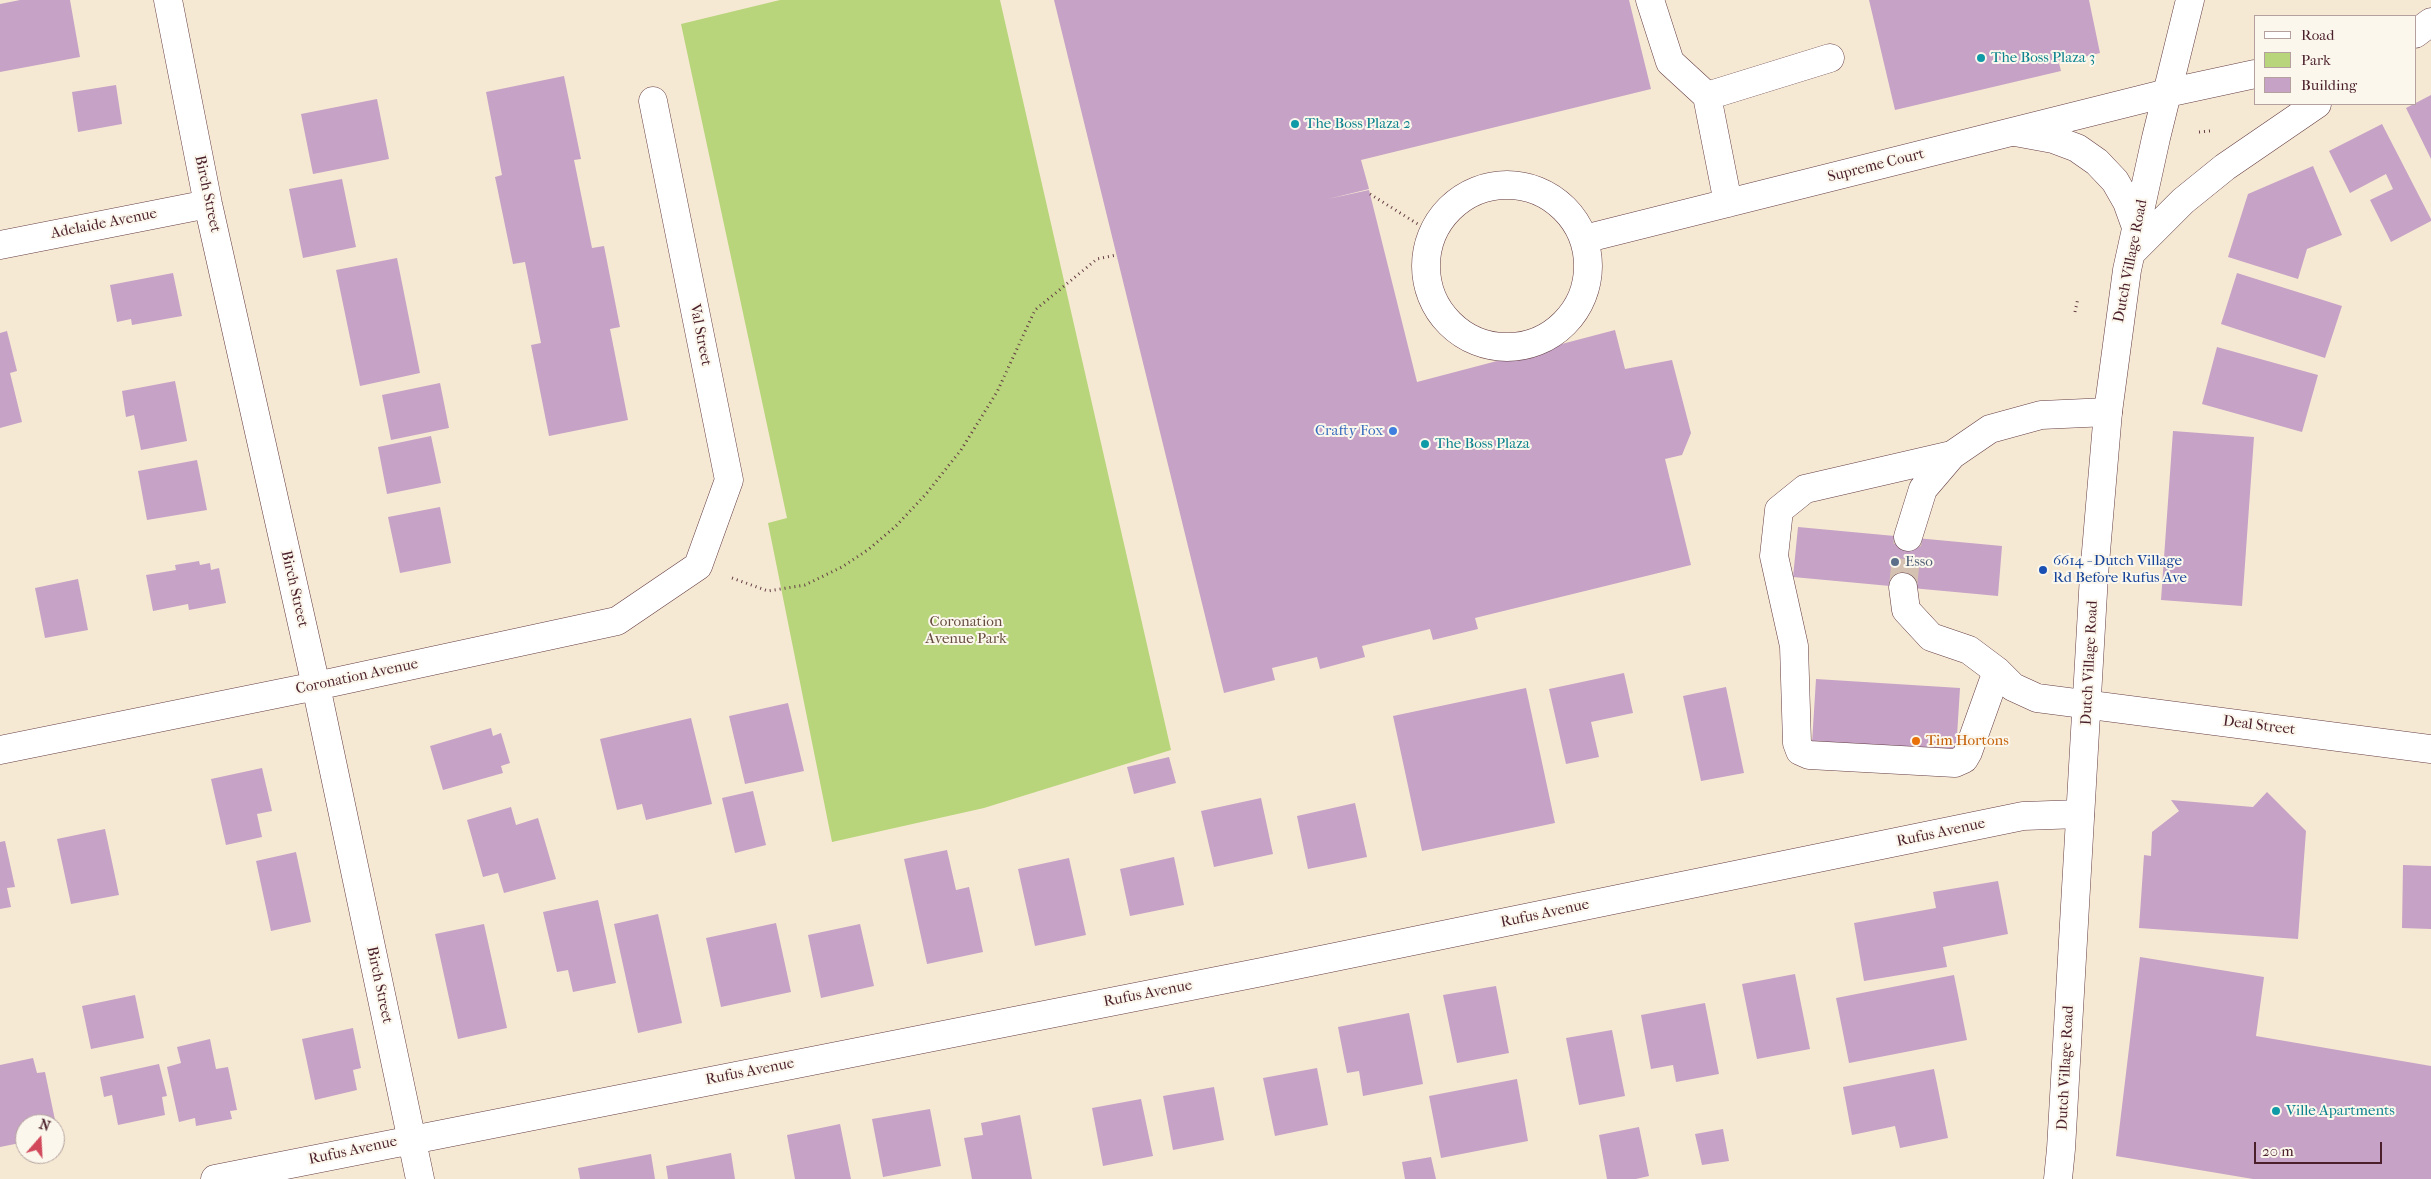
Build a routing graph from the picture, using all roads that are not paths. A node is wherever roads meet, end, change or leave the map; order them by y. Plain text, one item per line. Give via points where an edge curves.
1 (168, 0) edge
2 (1650, 0) edge
3 (2190, 0) edge
4 (2431, 21) edge
5 (2416, 26) edge
6 (2416, 33) edge
7 (1830, 58) dead end
8 (2254, 74) edge
9 (2167, 93) junction
10 (1707, 96) junction
11 (653, 101) dead end
12 (2315, 105) edge
13 (2015, 132) junction
14 (1728, 203) junction
15 (208, 204) junction
16 (1584, 239) junction
17 (2134, 240) junction
18 (0, 245) edge
19 (2108, 412) junction
20 (1952, 456) junction
21 (1908, 537) tunnel mouth
22 (698, 566) joint
23 (1903, 587) tunnel mouth
24 (1997, 670) junction
25 (316, 686) junction
26 (2088, 704) junction
27 (2431, 749) edge
28 (0, 750) edge
29 (2080, 814) junction
30 (412, 1139) junction
31 (216, 1179) edge
32 (420, 1179) edge
33 (2058, 1179) edge

1 - 15 street, Birch Street
2 - 10 street via 1670,62
3 - 9 street, Dutch Village Road
4 - 5 street
4 - 6 street
7 - 10 street
8 - 9 street
9 - 13 street, Supreme Court
9 - 17 street, Dutch Village Road
10 - 14 street
11 - 22 street, Val Street via 729,480
12 - 17 street via 2225,167
13 - 14 street, Supreme Court
13 - 17 street via 2053,139 2097,162 2115,181 2128,202
14 - 16 street, Supreme Court
15 - 18 street, Adelaide Avenue
15 - 25 street, Birch Street
16 - 16 street via 1566,209 1544,193 1519,185 1492,186 1467,195 1447,211 1432,233 1425,258 1427,284 1438,310 1456,330 1480,343 1507,348 1534,343 1558,330 1576,310 1587,285 1588,257
17 - 19 street, Dutch Village Road
19 - 20 street via 2041,415 1990,429
19 - 26 street, Dutch Village Road via 2094,575
20 - 21 street via 1924,489
20 - 24 street via 1805,489 1779,510 1774,556 1794,646 1797,743 1800,751 1809,755 1955,763 1964,759 1968,752
22 - 25 street, Coronation Avenue via 617,621
23 - 24 street, Deal Street via 1906,610 1931,637 1969,650
24 - 26 street, Deal Street via 2013,687 2037,698
25 - 28 street, Coronation Avenue
25 - 30 street, Birch Street
26 - 27 street, Deal Street
26 - 29 street, Dutch Village Road
29 - 30 street, Rufus Avenue via 2023,816 1252,974
29 - 33 street, Dutch Village Road
30 - 31 street, Rufus Avenue
30 - 32 street, Birch Street

